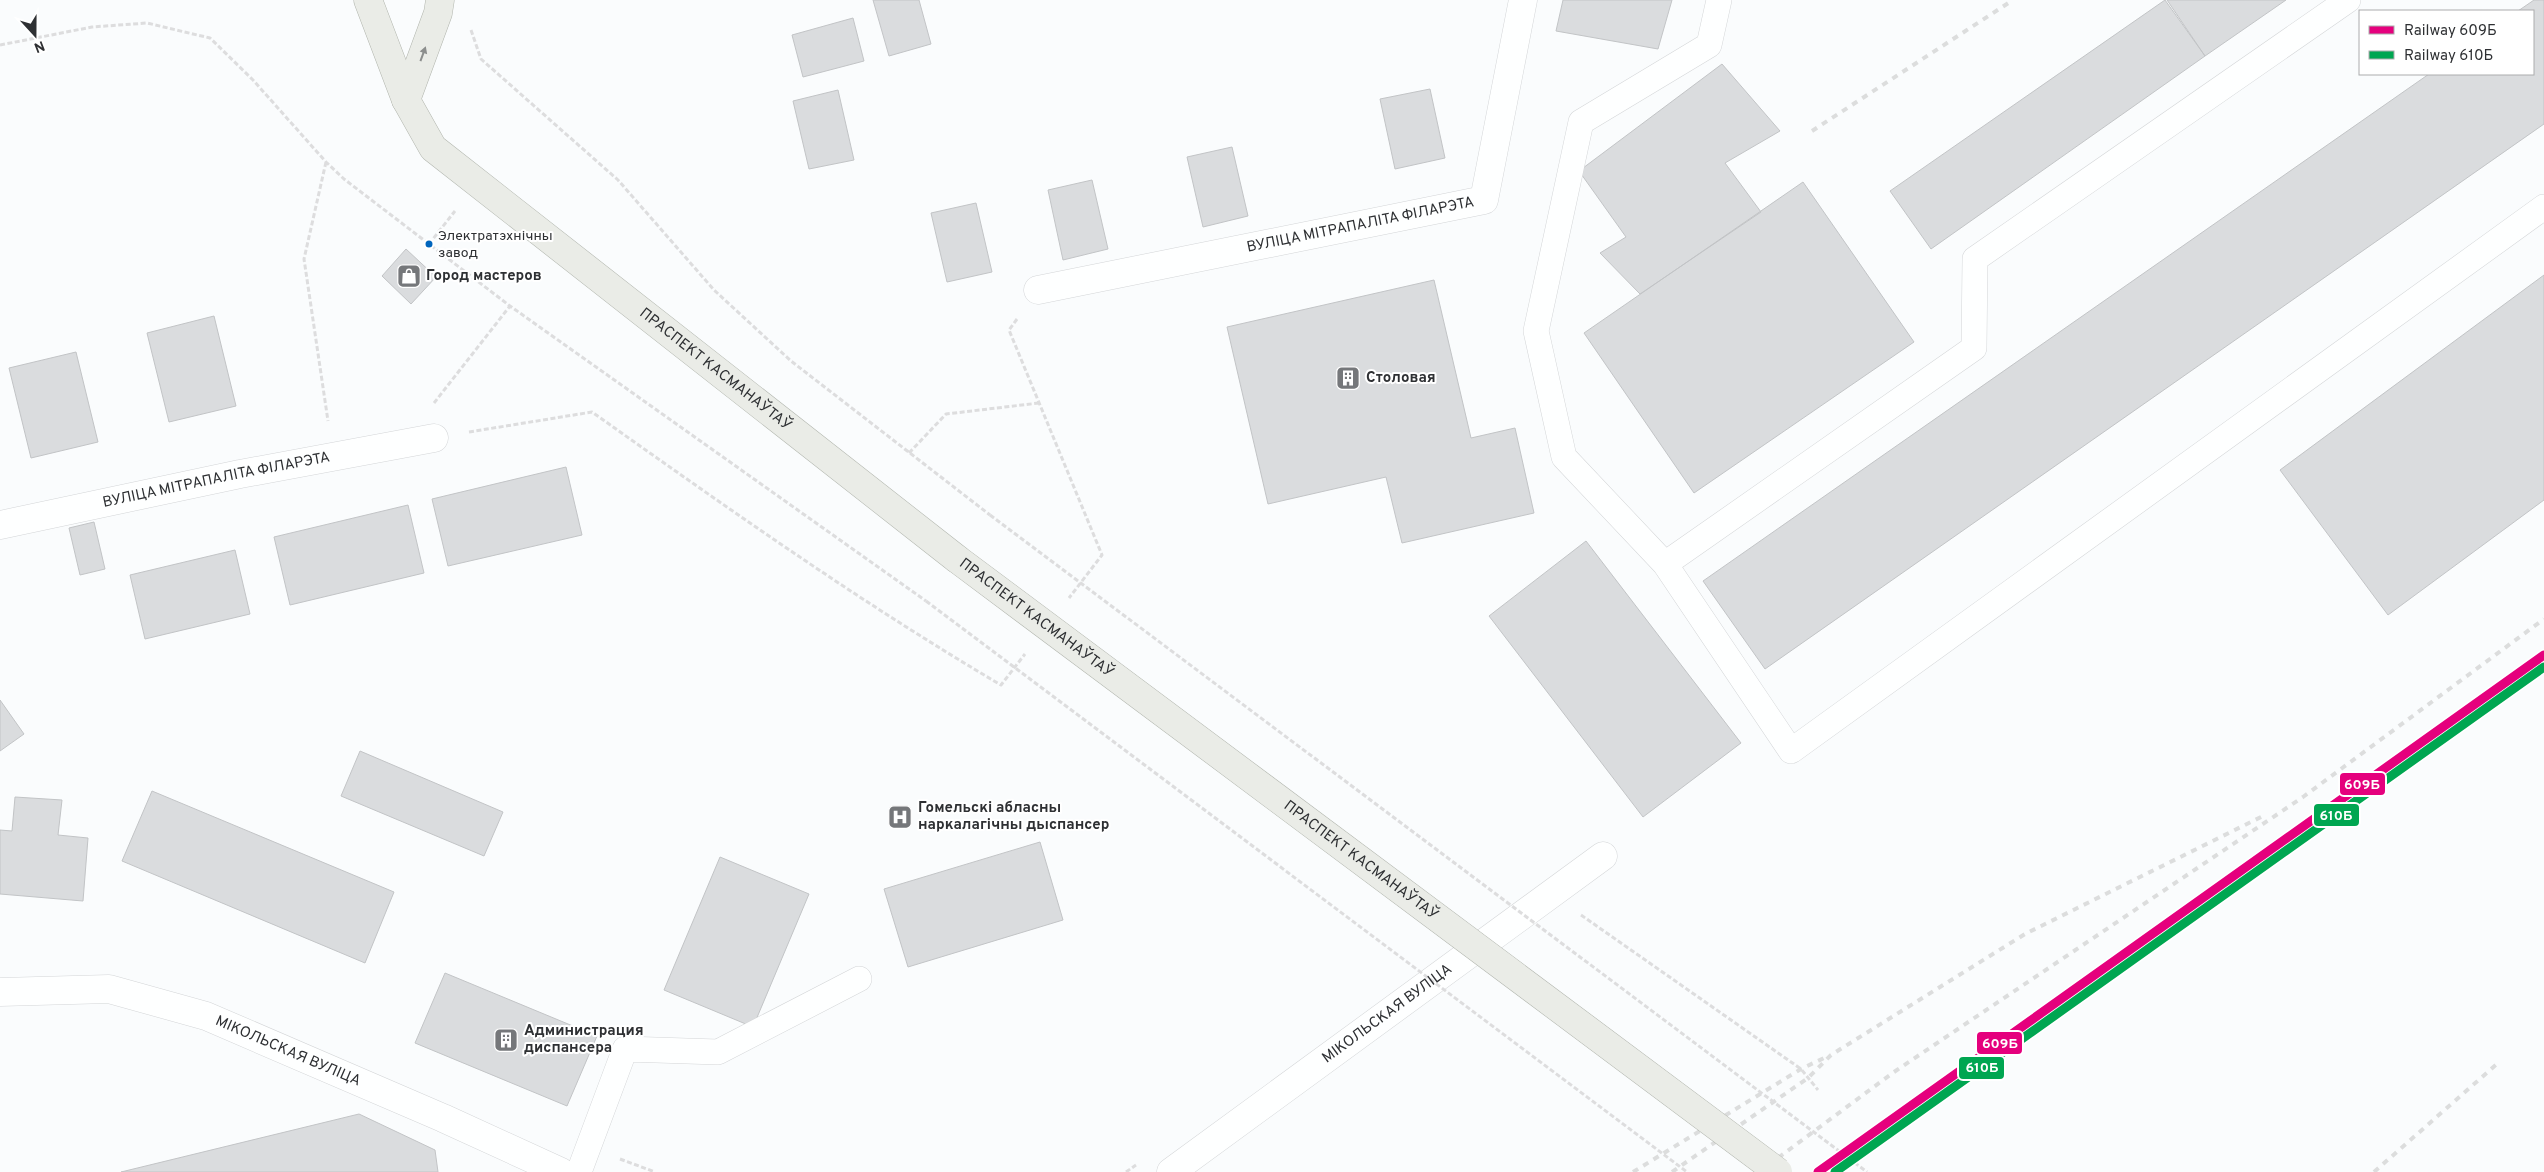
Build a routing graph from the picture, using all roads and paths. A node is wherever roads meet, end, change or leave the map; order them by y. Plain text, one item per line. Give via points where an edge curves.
1 (368, 0) edge
2 (440, 0) edge
3 (1523, 0) edge
4 (1719, 0) edge
5 (2348, 0) edge
6 (470, 26) dead end
7 (0, 45) edge
8 (406, 100) junction
9 (326, 162) junction
10 (478, 183) junction
11 (2544, 207) edge
12 (428, 244) junction
13 (1038, 290) dead end
14 (1039, 403) dead end
15 (329, 427) dead end
16 (434, 438) dead end
17 (909, 453) junction
18 (0, 525) edge
19 (1665, 564) junction
20 (1603, 856) dead end
21 (1552, 894) junction
22 (859, 979) dead end
23 (0, 992) edge
24 (1818, 1090) dead end
25 (561, 1172) edge
26 (579, 1172) edge
27 (1171, 1172) edge
28 (1687, 1172) edge
29 (1778, 1172) edge
30 (1867, 1172) edge

1 - 8 main road, ПРАСПЕКТ КАСМАНАЎТАЎ
8 -> 2 main road
3 - 13 street, ВУЛІЦА МІТРАПАЛІТА ФІЛАРЭТА via 1484,200
4 - 19 lane via 1709,45 1581,122 1536,331 1564,457
5 - 19 lane via 1975,259 1974,348
6 - 17 path via 481,59 618,180 714,290 791,361
7 - 9 path via 92,27 147,22 210,38 253,80
8 - 10 main road, ПРАСПЕКТ КАСМАНАЎТАЎ via 433,148
9 - 12 path
9 - 15 path via 304,259
10 - 12 path
10 - 29 main road, ПРАСПЕКТ КАСМАНАЎТАЎ, bridge via 957,559
11 - 19 lane via 1791,751
12 - 28 path, bridge via 510,306 926,601
14 - 17 path via 946,414
16 - 18 street, ВУЛІЦА МІТРАПАЛІТА ФІЛАРЭТА via 240,474
17 - 30 path, bridge
20 - 21 street, МІКОЛЬСКАЯ ВУЛІЦА
21 - 24 path via 1801,1069
21 - 27 street, МІКОЛЬСКАЯ ВУЛІЦА
22 - 26 lane via 718,1052 625,1049
23 - 25 street, МІКОЛЬСКАЯ ВУЛІЦА via 109,989 206,1016

